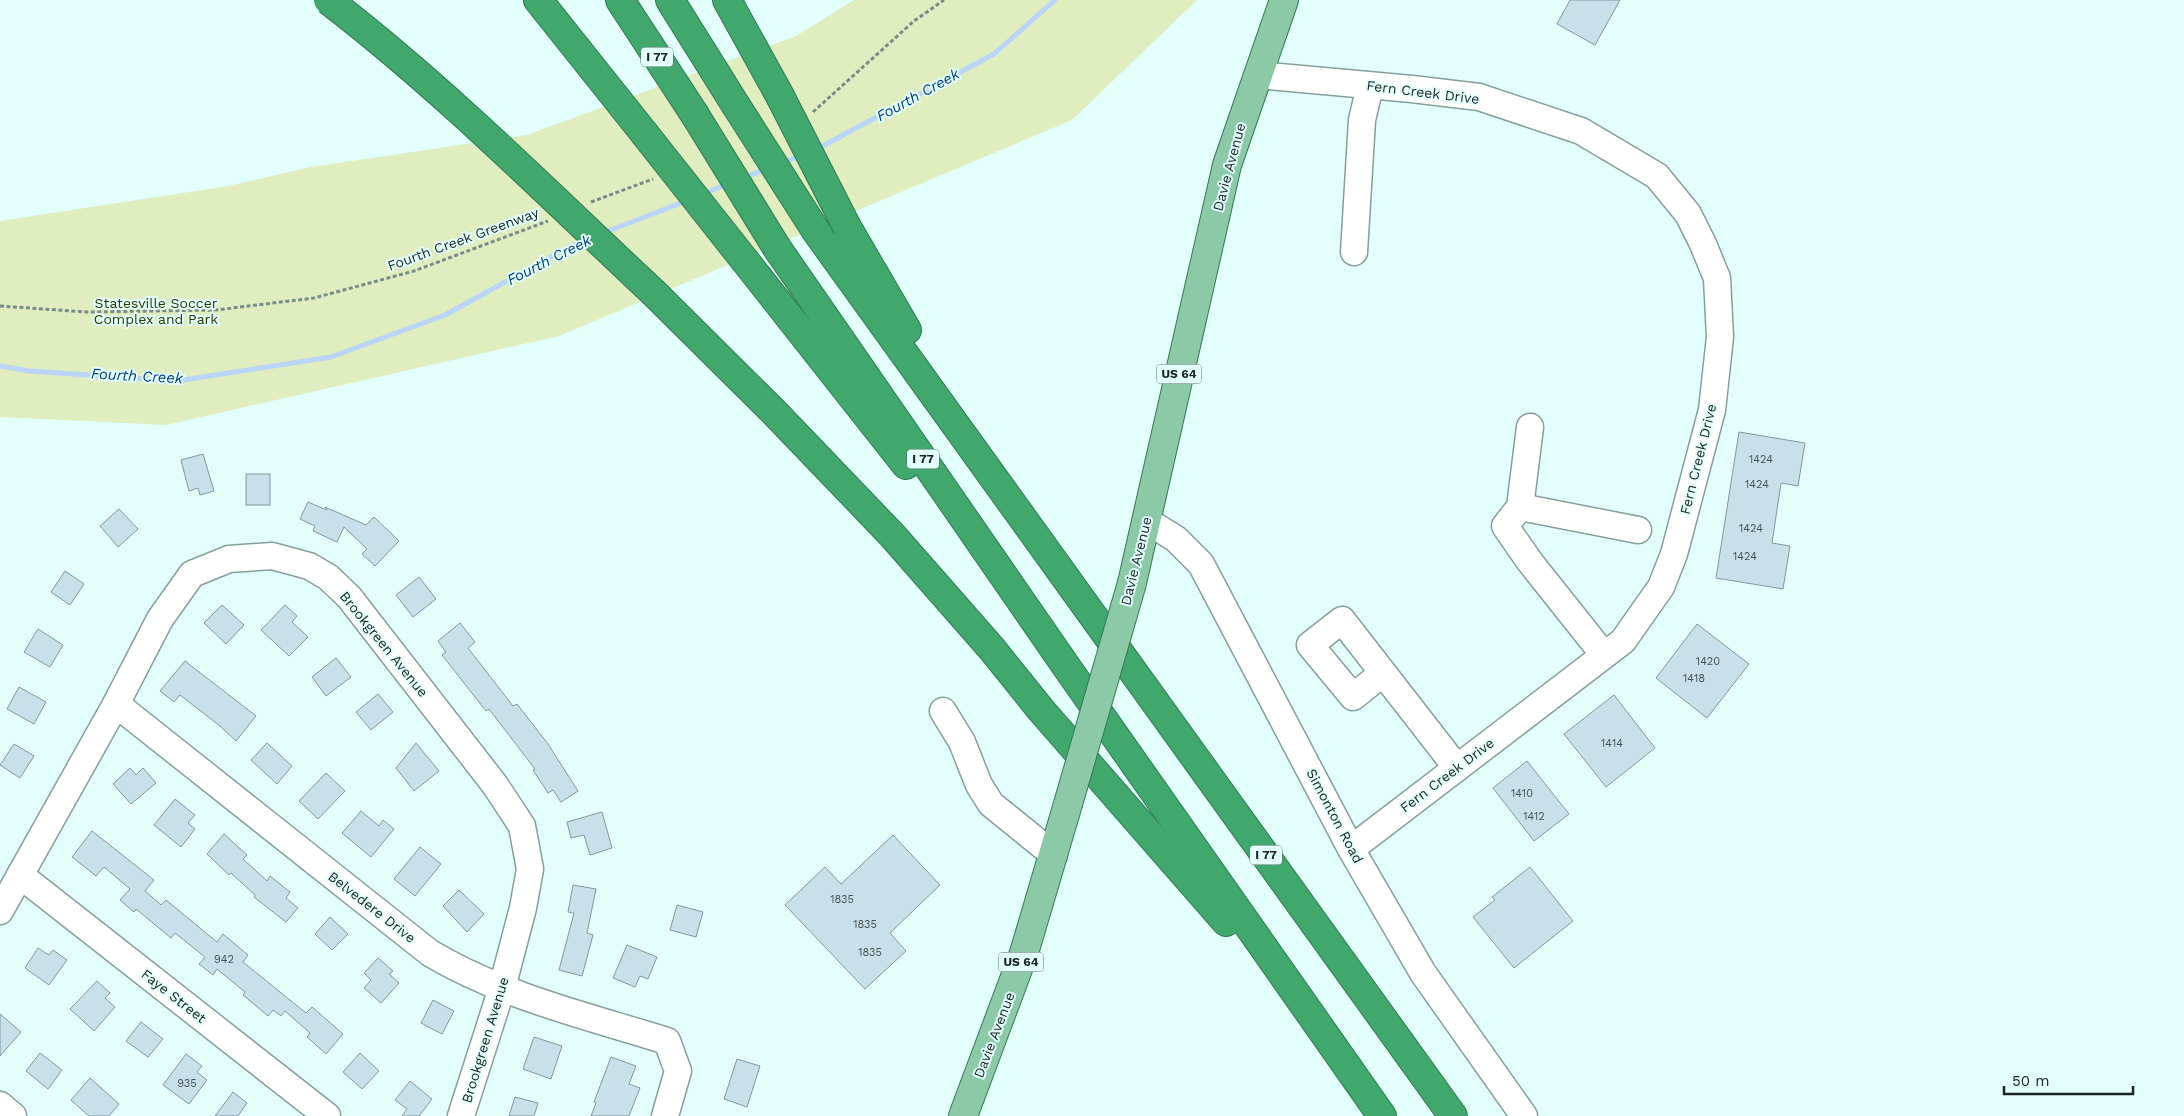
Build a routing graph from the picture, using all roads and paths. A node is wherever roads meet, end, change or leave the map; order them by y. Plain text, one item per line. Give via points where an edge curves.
1 (328, 0) edge
2 (538, 0) edge
3 (620, 0) edge
4 (670, 0) edge
5 (727, 0) edge
6 (944, 0) edge
7 (1284, 0) edge
8 (1258, 75) junction
9 (1370, 86) junction
10 (806, 116) dead end
11 (659, 177) dead end
12 (586, 204) dead end
13 (551, 219) dead end
14 (1354, 252) dead end
15 (0, 306) edge
16 (1530, 426) dead end
17 (989, 470) junction
18 (1520, 507) junction
19 (1147, 522) junction
20 (1638, 530) dead end
21 (1604, 655) junction
22 (1068, 669) junction
23 (1383, 673) dead end
24 (116, 704) junction
25 (943, 711) dead end
26 (1457, 768) junction
27 (1351, 849) junction
28 (1054, 855) junction
29 (20, 875) junction
30 (0, 912) edge
31 (502, 988) junction
32 (1319, 1028) junction
33 (0, 1105) edge
34 (13, 1116) edge
35 (327, 1116) edge
36 (461, 1116) edge
37 (664, 1116) edge
38 (963, 1116) edge
39 (1382, 1116) edge
40 (1453, 1116) edge
41 (1524, 1116) edge

1 - 32 highway, bridge via 435,88 654,293 773,411 892,535
2 - 22 highway, bridge
3 - 22 highway, I 77, bridge via 777,248
4 - 17 highway, I 77, bridge via 816,231
5 - 17 highway, bridge via 847,226
6 - 10 path via 914,21 836,93
7 - 8 main road, Davie Avenue / US 64
8 - 9 street, Fern Creek Drive
8 - 19 main road, Davie Avenue / US 64 via 1227,165
9 - 14 street via 1362,120
9 - 21 street, Fern Creek Drive via 1479,97 1581,131 1657,176 1688,214 1717,278 1720,336 1712,410 1674,554 1660,588 1623,641
11 - 12 path
13 - 15 path, Fourth Creek Greenway via 414,271 314,298 216,310 88,312
16 - 18 street
17 - 40 highway, I 77
18 - 20 street
18 - 21 street via 1504,526
19 - 27 street, Simonton Road via 1176,539 1201,564
19 - 28 main road, Davie Avenue / US 64, bridge
21 - 26 street, Fern Creek Drive
22 - 32 highway, I 77
23 - 26 street
24 - 29 street, Brookgreen Avenue
24 - 31 street, Belvedere Drive via 430,953 459,970
24 - 31 street, Brookgreen Avenue via 160,619 192,574 229,559 272,556 309,566 328,577 349,597 496,785 522,826 530,869 524,908
25 - 28 street via 962,742 979,785 991,804
26 - 27 street, Fern Creek Drive
27 - 41 street, Simonton Road via 1423,973
28 - 38 main road, Davie Avenue / US 64 via 1024,953
29 - 30 street, Brookgreen Avenue
29 - 35 street, Faye Street
31 - 36 street, Brookgreen Avenue
31 - 37 street, Belvedere Drive via 667,1042 678,1071
32 - 39 highway, I 77
33 - 34 street

